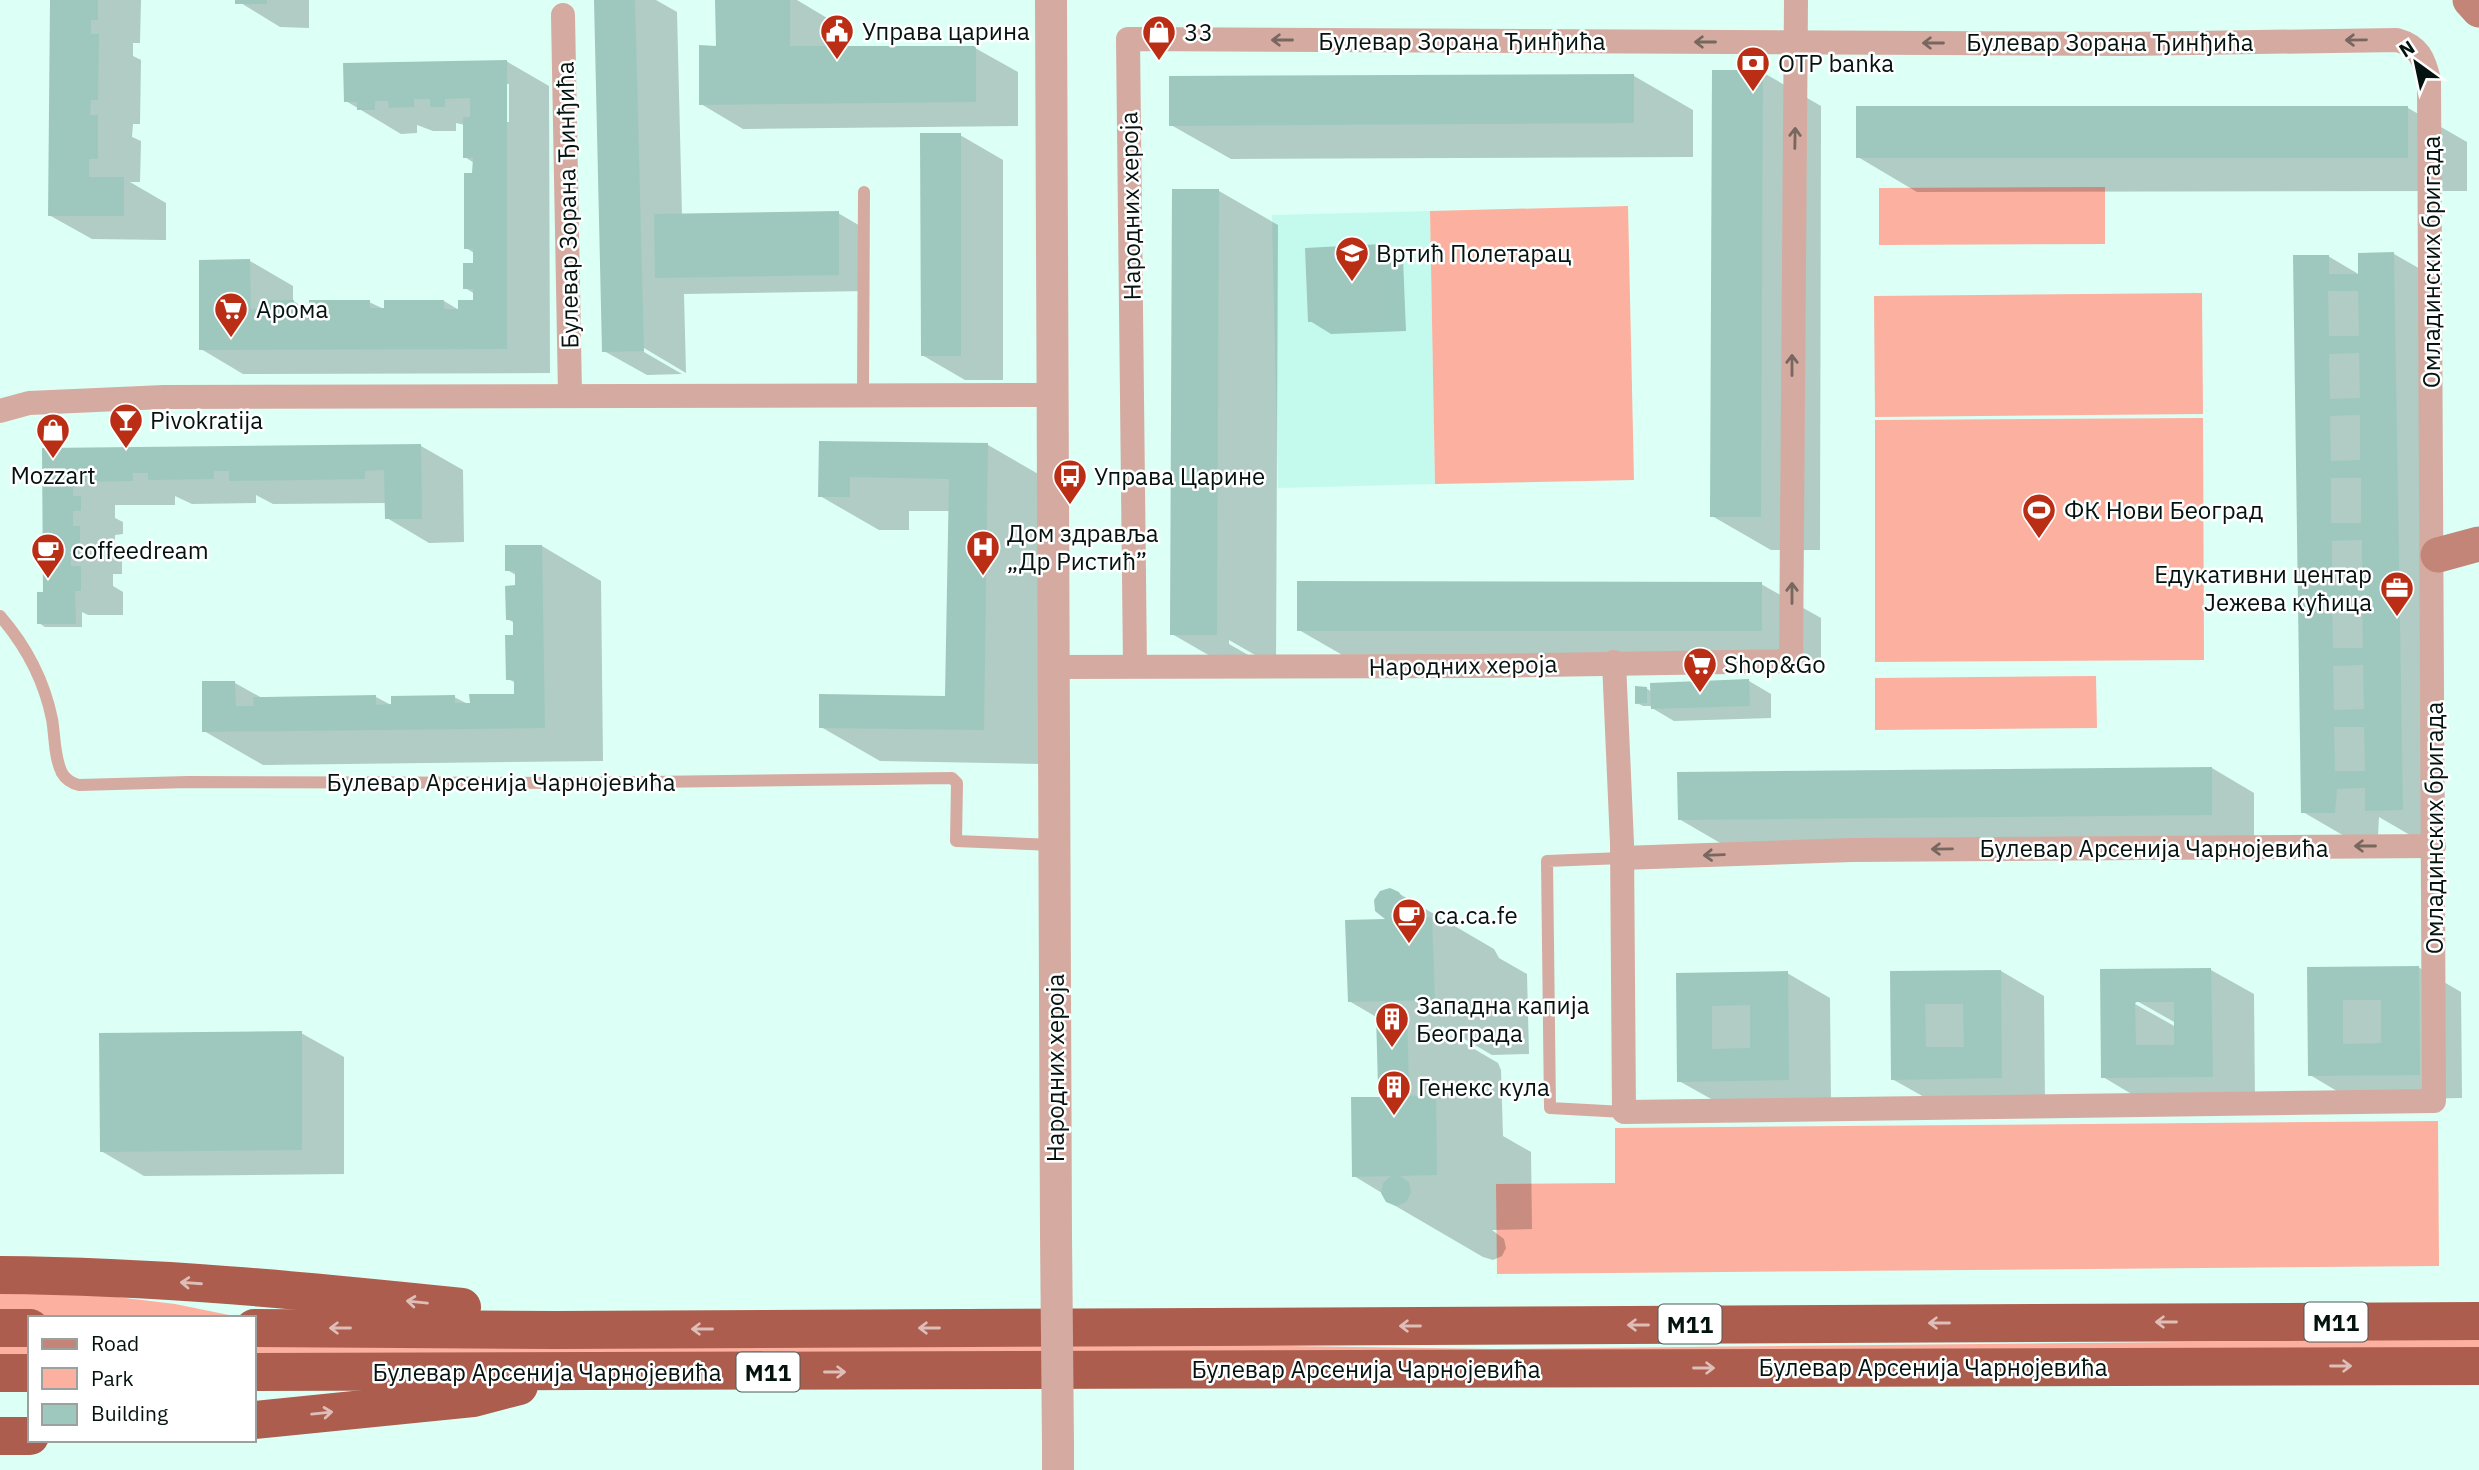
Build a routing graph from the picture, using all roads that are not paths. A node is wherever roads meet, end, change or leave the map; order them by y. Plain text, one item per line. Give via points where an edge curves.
1 (1051, 0) edge
2 (1796, 0) edge
3 (2470, 0) edge
4 (2479, 10) edge
5 (563, 15) dead end
6 (1128, 40) joint
7 (1796, 42) junction
8 (2419, 54) joint
9 (864, 192) dead end
10 (570, 394) junction
11 (863, 394) junction
12 (1053, 395) junction
13 (0, 411) edge
14 (2479, 544) edge
15 (2436, 555) junction
16 (2479, 565) edge
17 (0, 616) edge
18 (1614, 662) junction
19 (1135, 666) junction
20 (1054, 667) junction
21 (1054, 845) junction
22 (2434, 846) junction
23 (1622, 858) junction
24 (1624, 1112) junction
25 (8, 1268) edge
26 (2479, 1321) edge
27 (0, 1328) edge
28 (28, 1328) edge
29 (256, 1328) edge
30 (555, 1329) junction
31 (2479, 1366) edge
32 (256, 1372) edge
33 (0, 1373) edge
34 (28, 1373) edge
35 (546, 1373) junction
36 (256, 1420) edge
37 (0, 1436) edge
38 (28, 1436) edge
39 (1058, 1457) edge

1 - 12 street, Народних хероја
2 - 7 street
3 - 4 main road
5 - 10 street, Булевар Зорана Ђинђића
7 -> 6 street, Булевар Зорана Ђинђића
6 - 19 street, Народних хероја
8 -> 7 street, Булевар Зорана Ђинђића via 2410,44 2397,40
18 -> 7 street, Народних хероја via 1791,661
8 - 15 street, Омладинских бригада via 2429,80
9 - 11 lane
10 - 11 street
10 - 13 street via 164,397 29,402
11 - 12 street
12 - 20 street, Народних хероја
14 - 15 main road
15 - 16 main road
15 - 22 street, Омладинских бригада
17 - 21 lane, Булевар Арсенија Чарнојевића via 40,679 62,772 79,785 952,778 957,783 956,841
18 - 19 street, Народних хероја
18 - 23 street
19 - 20 street, Народних хероја
20 - 21 street, Народних хероја
21 - 39 street, Народних хероја, bridge
22 -> 23 street, Булевар Арсенија Чарнојевића via 1852,850
22 - 24 street, Омладинских бригада via 2434,1101
23 - 24 street
23 - 24 lane via 1547,861 1550,1108
30 -> 25 highway via 511,1312
26 -> 30 highway, Булевар Арсенија Чарнојевића / M11
27 - 28 highway
30 -> 29 highway, Булевар Арсенија Чарнојевића / M11
35 -> 31 highway, Булевар Арсенија Чарнојевића / M11
32 - 35 highway, Булевар Арсенија Чарнојевића / M11
33 - 34 highway
36 -> 35 highway via 473,1398
37 - 38 highway

